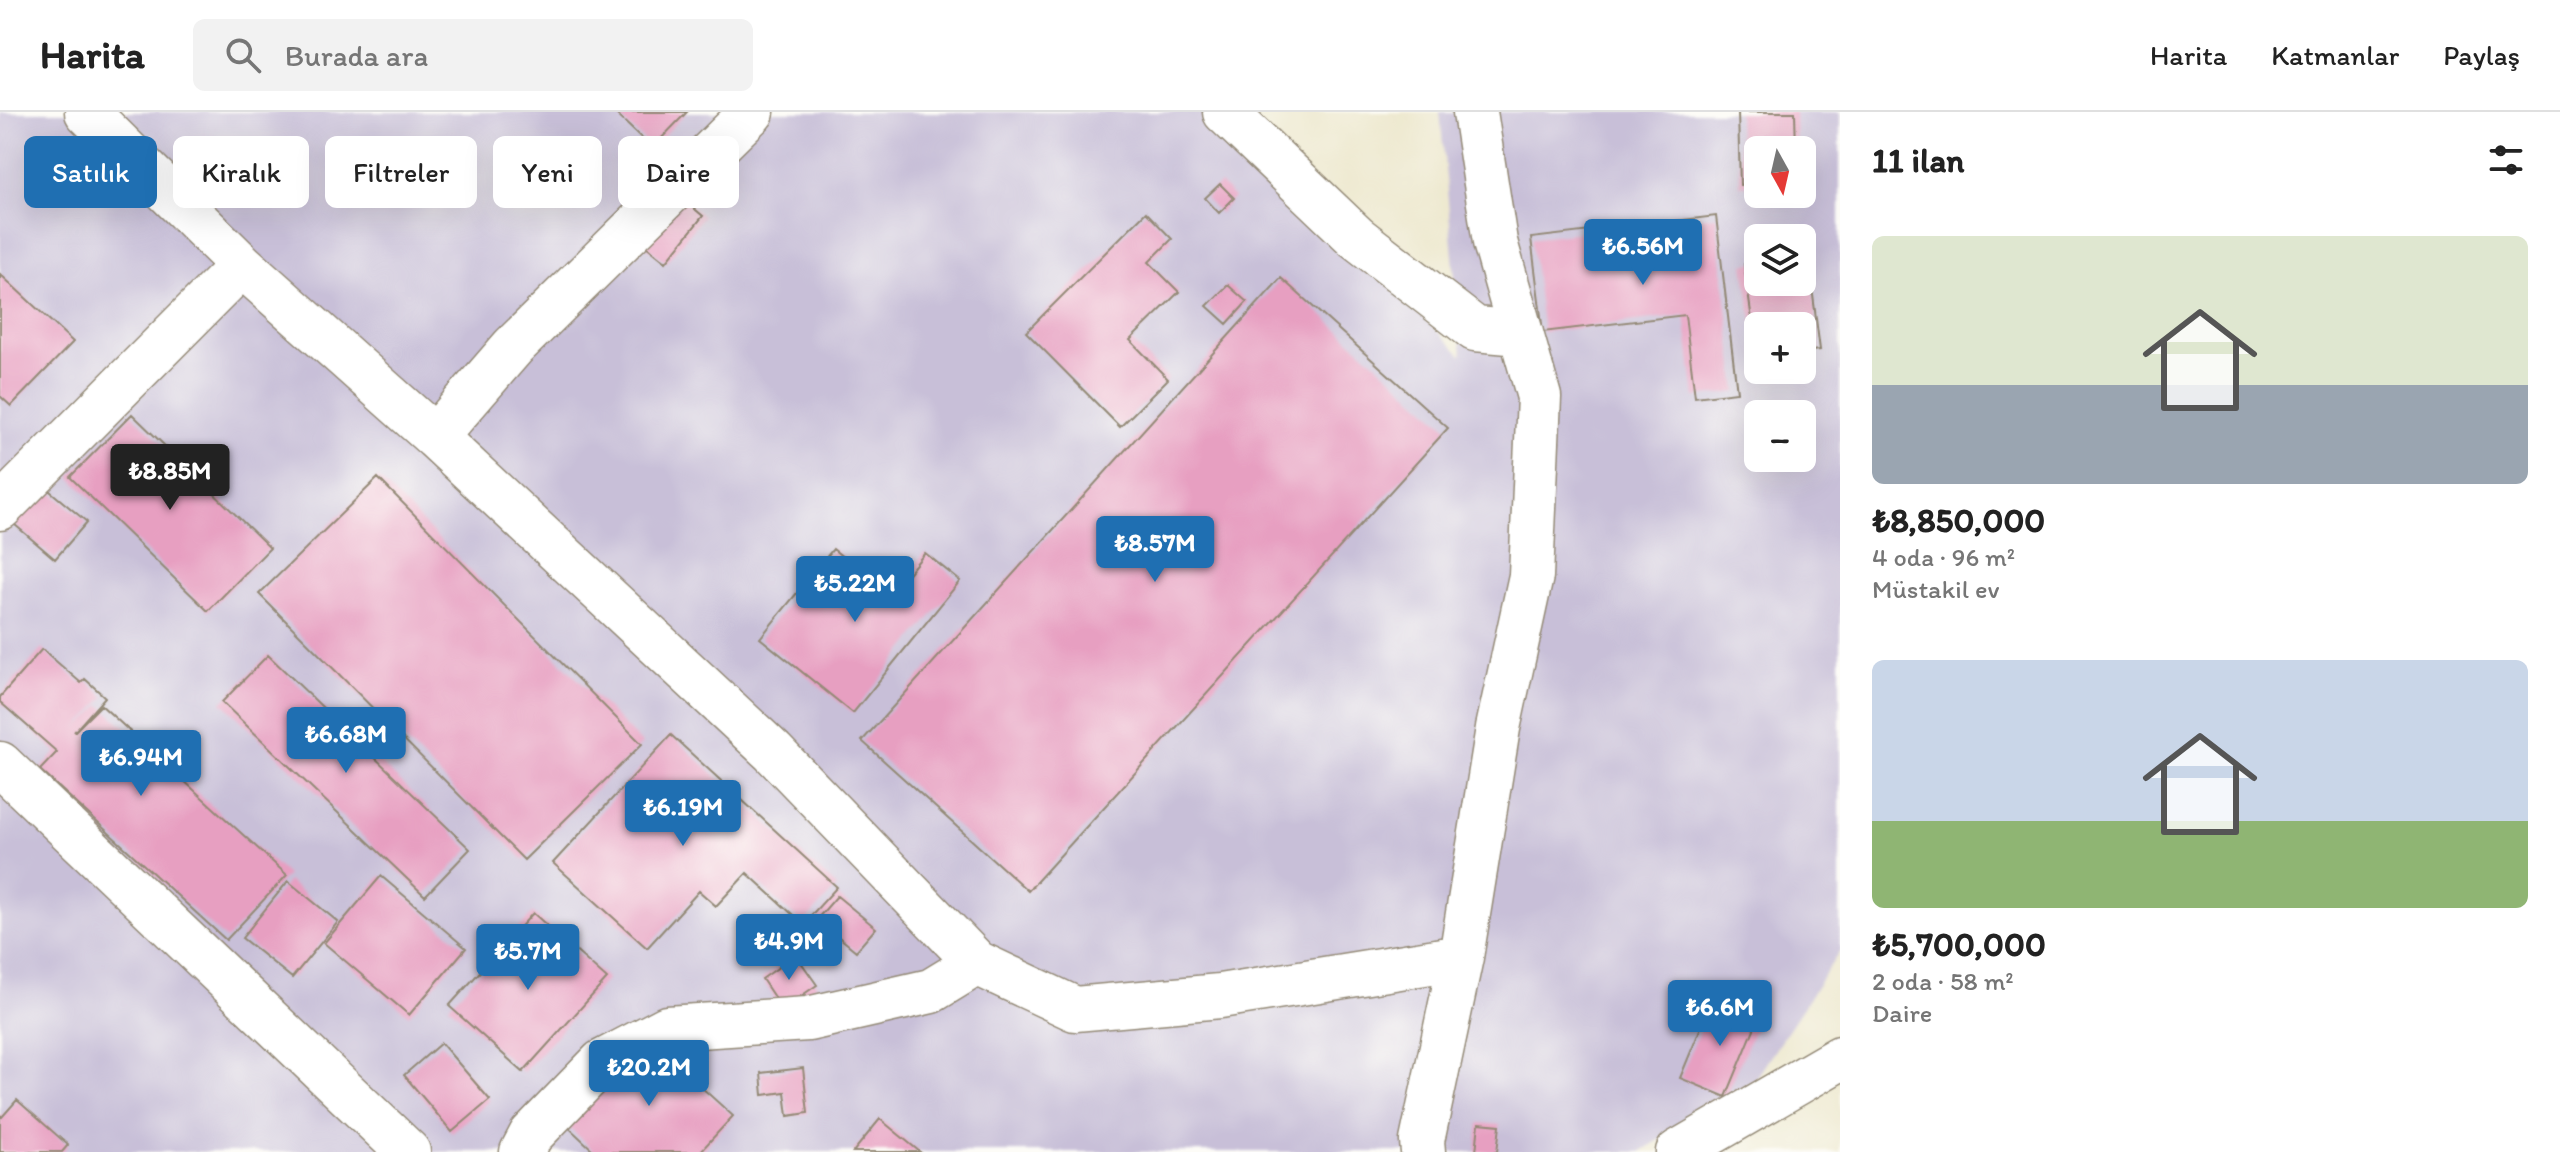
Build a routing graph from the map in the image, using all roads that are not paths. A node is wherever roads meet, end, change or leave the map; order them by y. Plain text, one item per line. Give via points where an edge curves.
1 (87, 112) edge
2 (752, 112) edge
3 (1225, 112) edge
4 (1475, 112) edge
5 (242, 265) junction
6 (1521, 333) junction
7 (435, 437) junction
8 (0, 508) edge
9 (0, 764) edge
10 (1461, 957) junction
11 (977, 963) junction
12 (1840, 1058) edge
13 (408, 1152) edge
14 (522, 1152) edge
15 (1423, 1152) edge
16 (1678, 1152) edge

1 - 5 street
2 - 7 street via 513,347
3 - 6 street via 1356,237 1475,329
4 - 6 street via 1495,242
5 - 7 street
5 - 8 street
6 - 10 street via 1539,397 1531,576 1498,728
7 - 11 street via 773,752
9 - 13 street
10 - 11 street via 1220,996 1075,1009
10 - 15 street
11 - 14 street via 931,991 808,1019 667,1028 602,1062 531,1135
12 - 16 street

